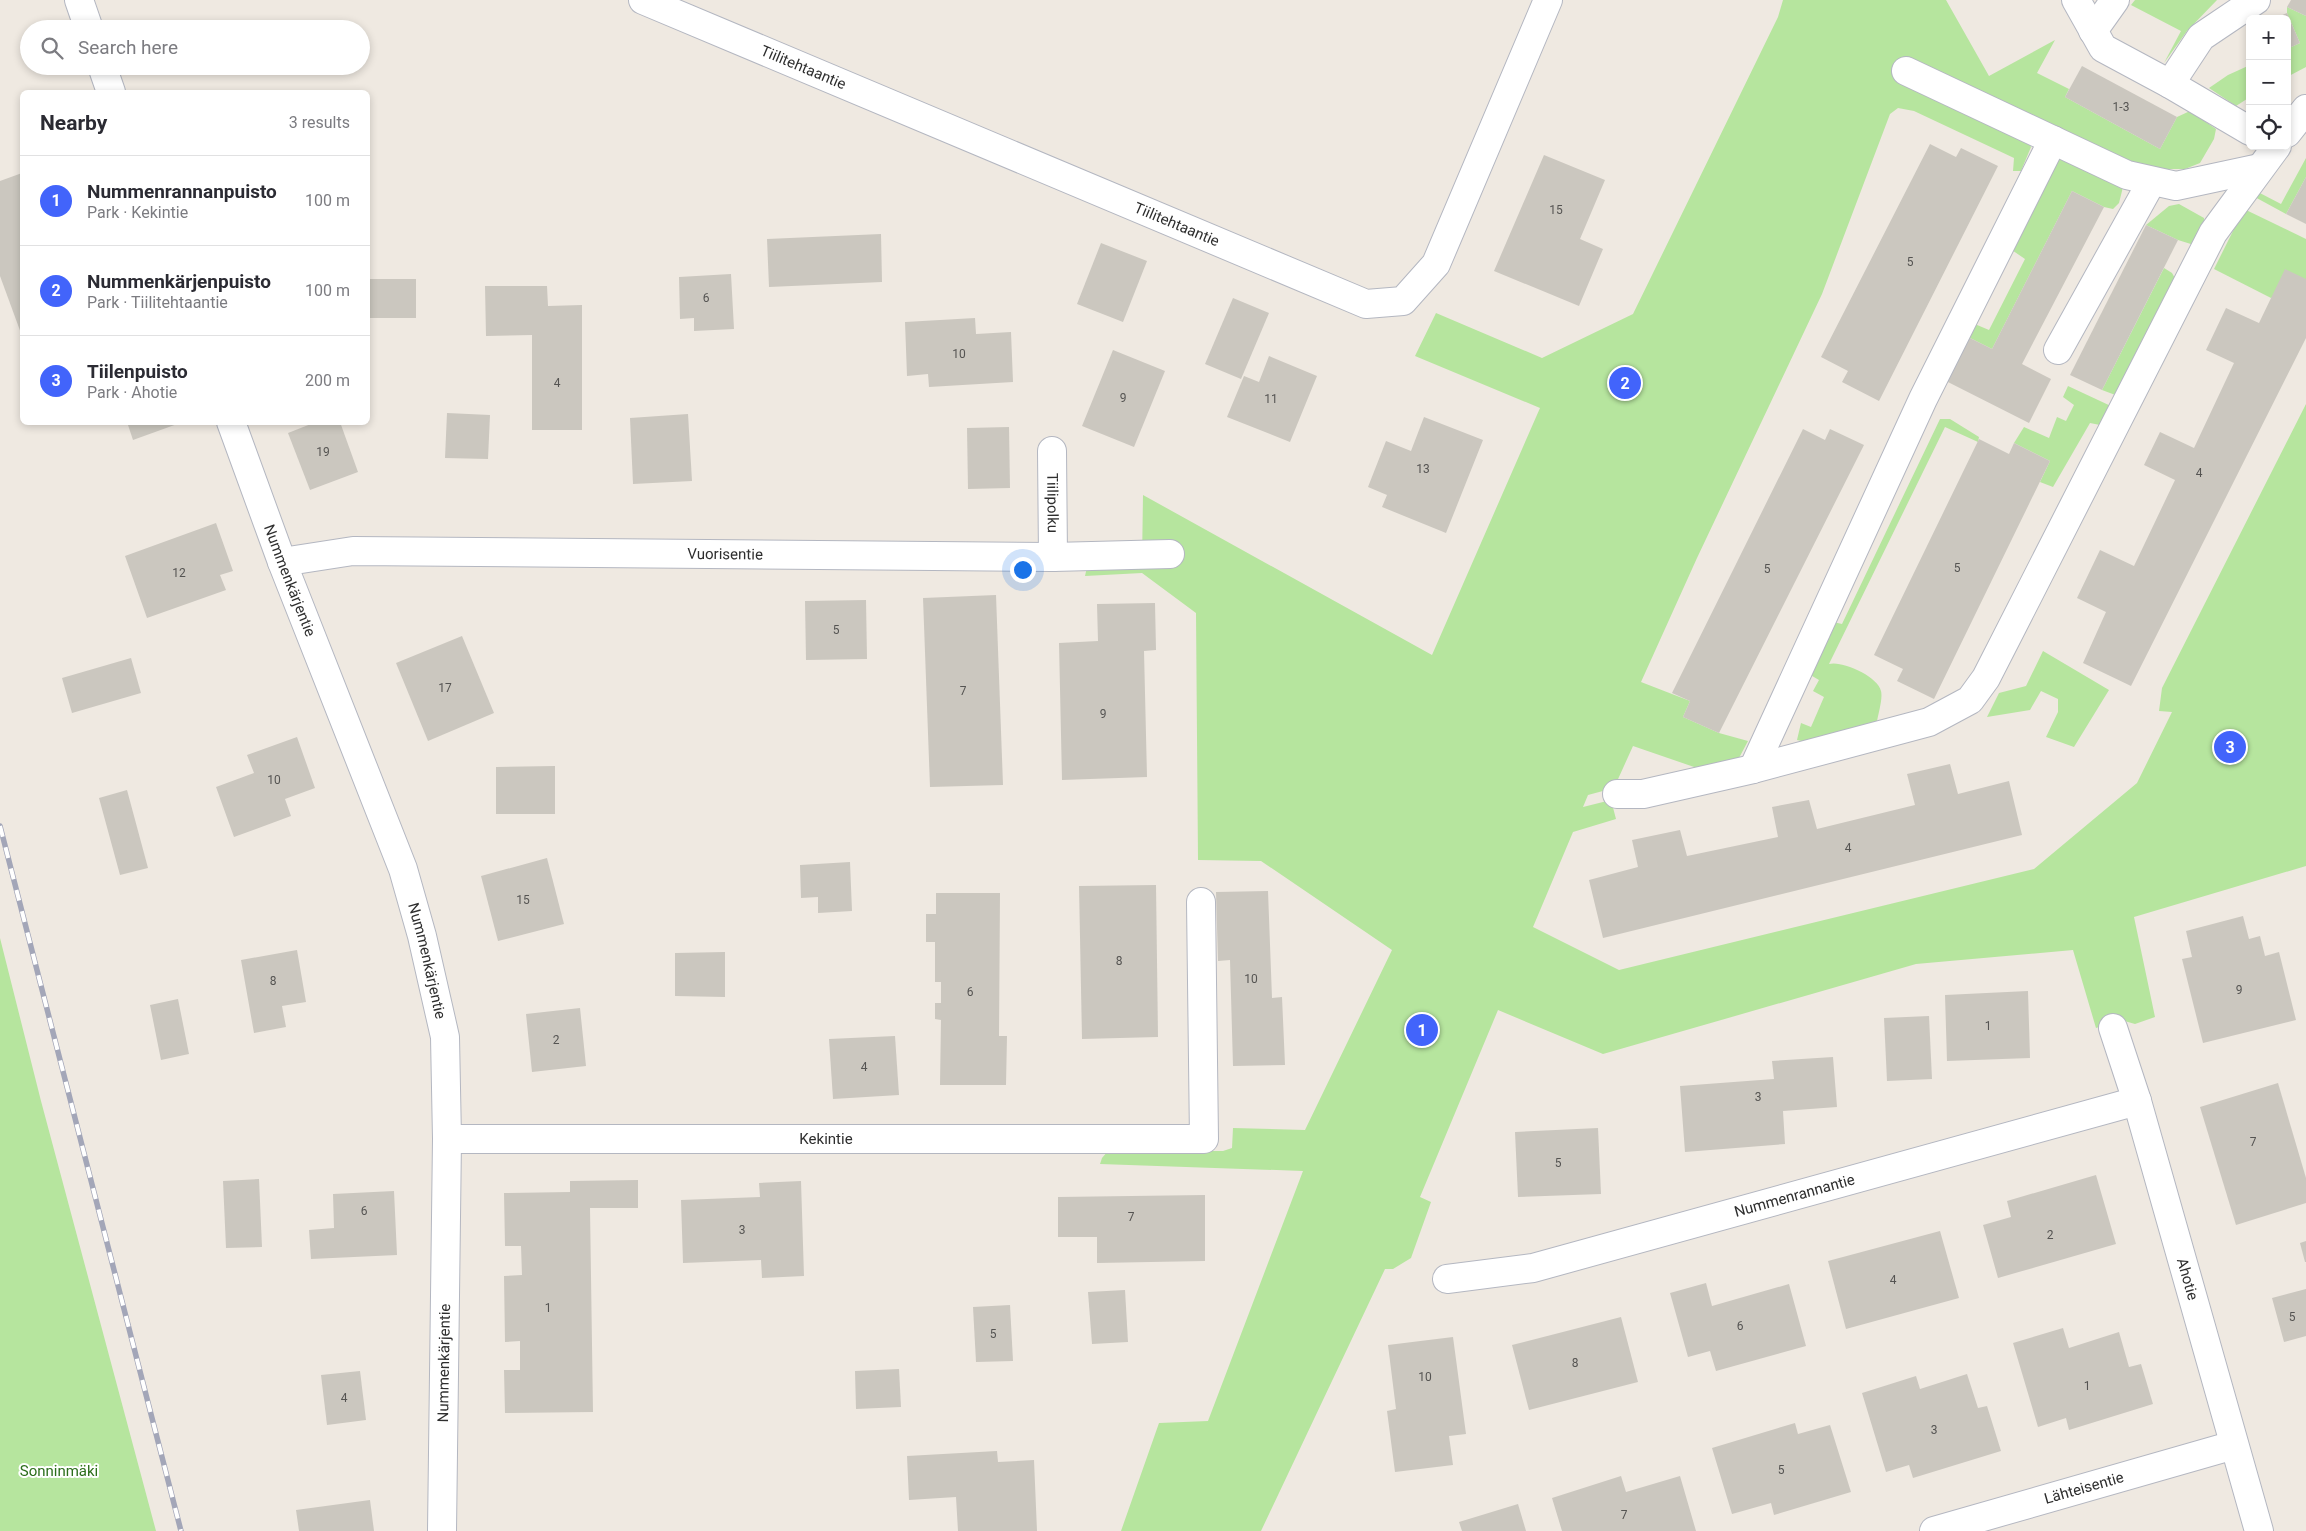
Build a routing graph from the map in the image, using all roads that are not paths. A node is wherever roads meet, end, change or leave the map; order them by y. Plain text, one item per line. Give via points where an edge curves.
1 (79, 0) edge
2 (643, 0) edge
3 (1548, 0) edge
4 (2076, 0) edge
5 (2115, 0) edge
6 (2246, 3) edge
7 (86, 20) edge
8 (2093, 31) junction
9 (1906, 71) dead end
10 (105, 75) edge
11 (2170, 84) junction
12 (110, 90) edge
13 (2306, 109) edge
14 (2291, 128) edge
15 (2246, 129) edge
16 (2053, 140) junction
17 (2274, 150) edge
18 (2260, 168) junction
19 (2152, 181) junction
20 (2058, 350) dead end
21 (232, 425) edge
22 (1052, 451) dead end
23 (1170, 554) dead end
24 (1053, 557) junction
25 (282, 562) junction
26 (1753, 769) junction
27 (1617, 794) dead end
28 (1201, 902) dead end
29 (2112, 1028) dead end
30 (2138, 1100) junction
31 (447, 1139) junction
32 (1447, 1279) dead end
33 (2234, 1445) junction
34 (442, 1531) edge
35 (1934, 1531) edge
36 (2259, 1531) edge

1 - 7 street
2 - 3 street, Tiilitehtaantie via 1366,304 1402,301 1436,264
4 - 8 street
5 - 8 street
6 - 11 street via 2201,37
8 - 11 street via 2104,48
9 - 16 street
10 - 12 street
11 - 15 street
13 - 14 street
16 - 19 street via 2128,175
16 - 26 street via 1923,399
17 - 18 street
18 - 19 street via 2176,186
18 - 26 street via 2213,233 1986,678 1970,700 1929,722
19 - 20 street
21 - 25 street, Nummenkärjentie
22 - 24 street, Tiilipolku
23 - 24 street, Vuorisentie
24 - 25 street, Vuorisentie via 353,551
25 - 31 street, Nummenkärjentie via 403,870 422,936 445,1037
26 - 27 street via 1643,794
28 - 31 street, Kekintie via 1204,1139
29 - 30 street, Ahotie
30 - 32 street, Nummenrannantie via 1533,1268
30 - 33 street, Ahotie
31 - 34 street, Nummenkärjentie
33 - 35 street, Lähteisentie
33 - 36 street, Ahotie

